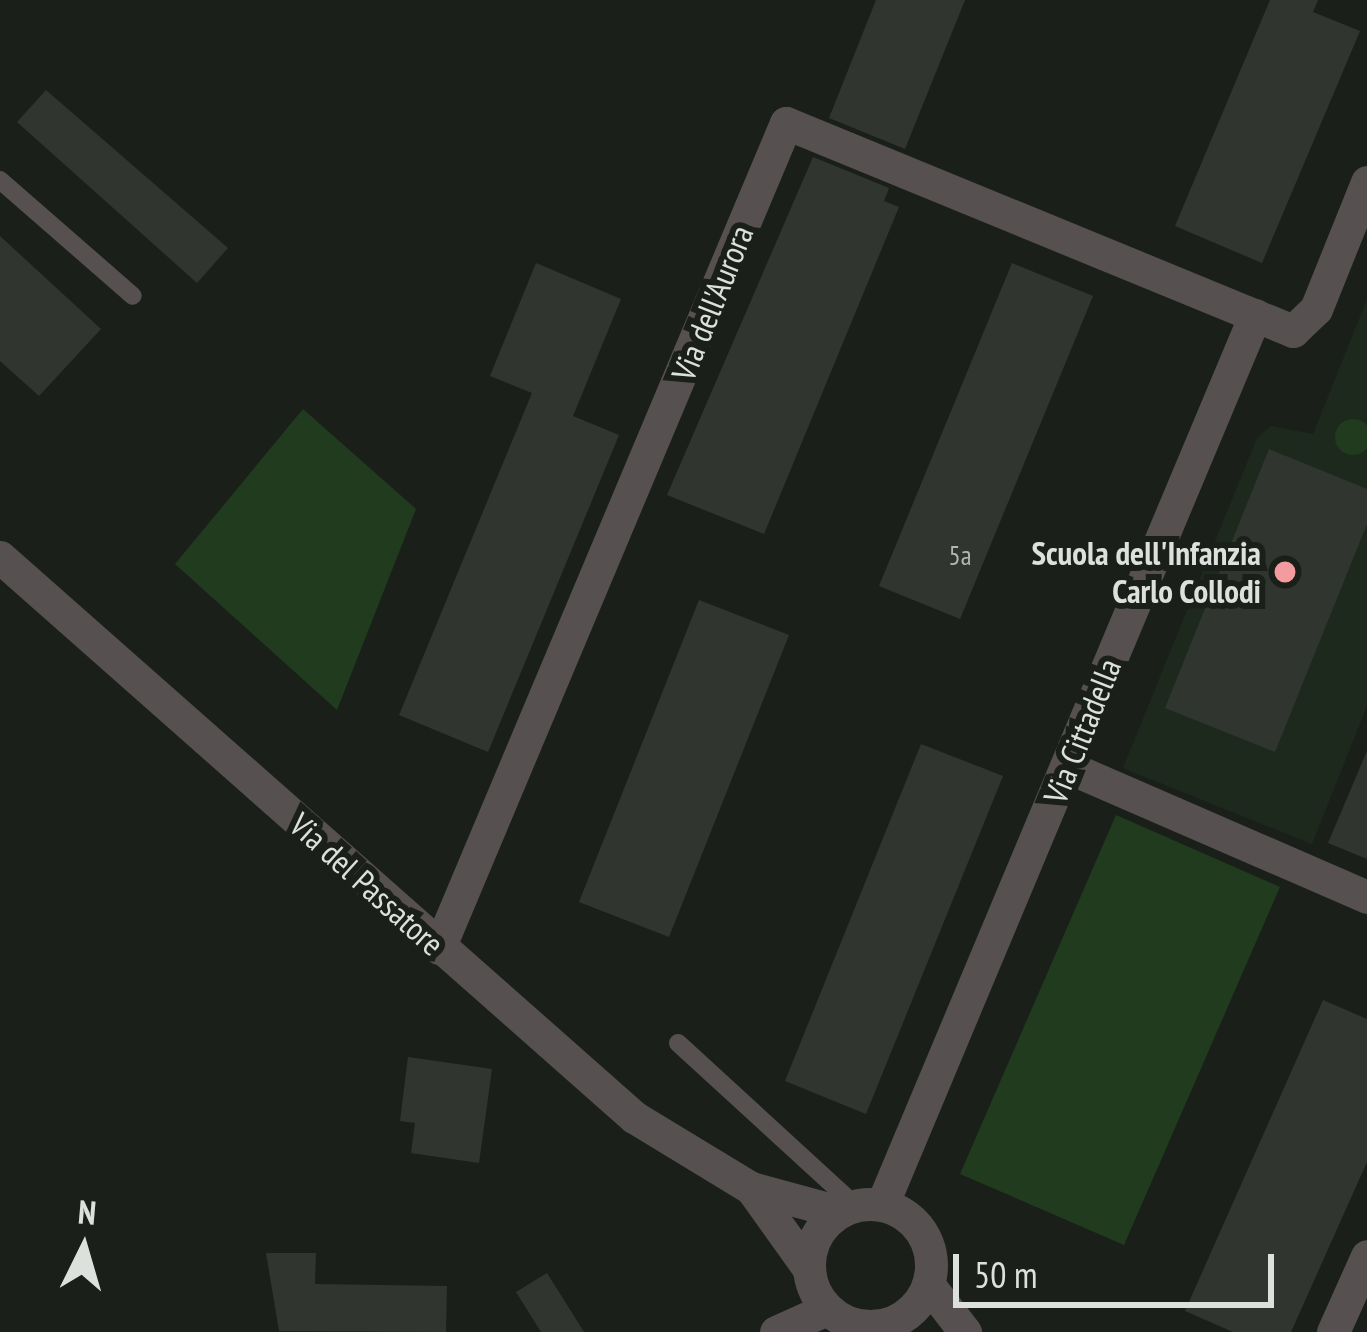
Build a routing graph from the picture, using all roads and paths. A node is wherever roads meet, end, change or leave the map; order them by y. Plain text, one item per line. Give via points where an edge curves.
1 (0, 180) edge
2 (1367, 182) edge
3 (1353, 256) edge
4 (134, 296) dead end
5 (1255, 315) junction
6 (0, 557) edge
7 (1068, 767) junction
8 (1367, 897) edge
9 (440, 948) junction
10 (678, 1043) dead end
11 (751, 1188) junction
12 (859, 1207) junction
13 (1367, 1256) edge
14 (808, 1269) junction
15 (928, 1284) junction
16 (827, 1309) junction
17 (889, 1328) edge
18 (776, 1332) edge
19 (964, 1332) edge
20 (1334, 1332) edge

1 - 4 lane
2 - 3 street
3 - 5 street via 1293,331
5 - 7 street, Via Cittadella
5 - 9 street, Via dell'Aurora via 786,123
6 - 9 street, Via del Passatore
7 - 8 street
7 - 12 street, Via Cittadella
9 - 11 street, Via del Passatore via 634,1118
10 - 12 lane
11 - 12 street, Via del Passatore
11 - 14 street, Via del Passatore
12 - 14 street via 816,1236
12 - 15 street via 917,1226
13 - 20 street
14 - 16 street
15 - 17 street
15 - 19 street
16 - 17 street
16 - 18 street

